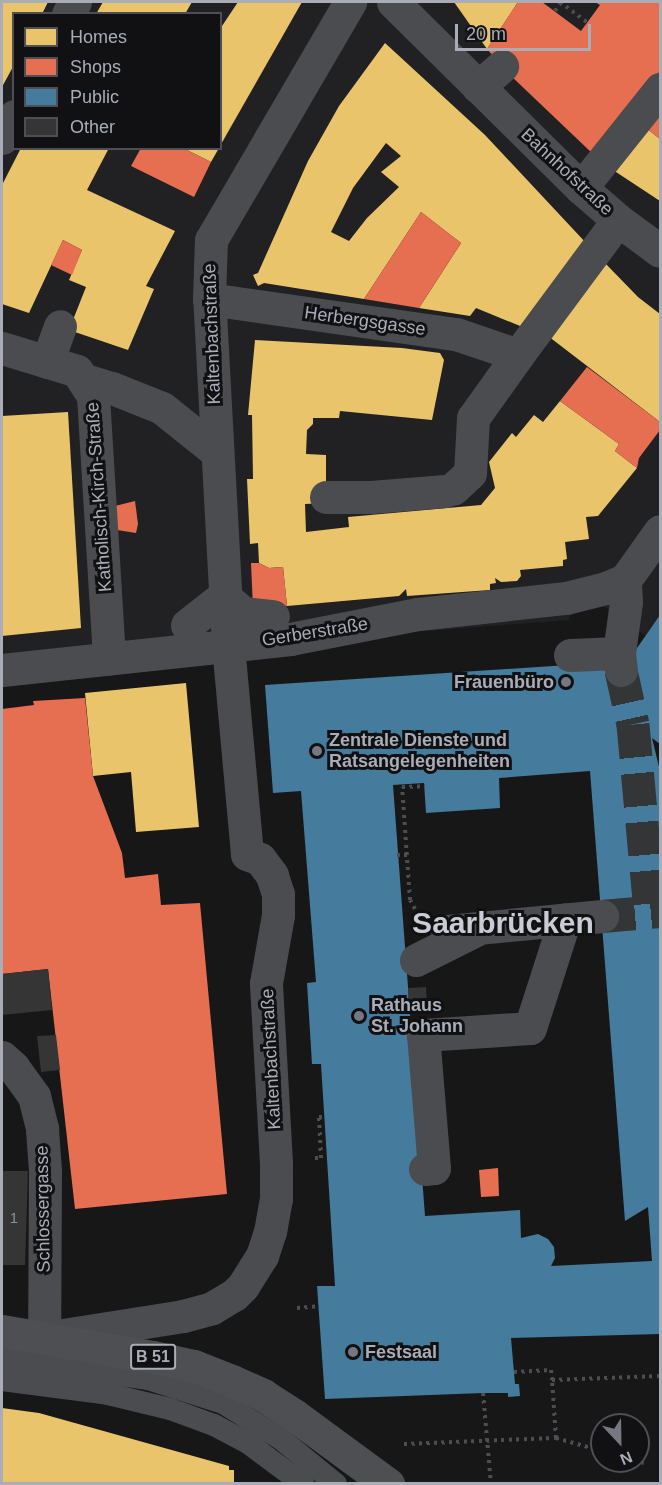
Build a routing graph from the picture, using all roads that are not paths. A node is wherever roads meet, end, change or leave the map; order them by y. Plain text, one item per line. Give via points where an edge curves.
1 (350, 2) edge
2 (393, 2) edge
3 (502, 66) dead end
4 (478, 87) junction
5 (660, 89) edge
6 (12, 120) edge
7 (2, 138) edge
8 (581, 188) junction
9 (618, 220) junction
10 (660, 251) edge
11 (209, 299) junction
12 (60, 326) dead end
13 (2, 348) edge
14 (518, 355) junction
15 (47, 362) junction
16 (85, 380) junction
17 (217, 452) junction
18 (326, 497) dead end
19 (660, 531) edge
20 (626, 580) junction
21 (224, 596) junction
22 (273, 616) dead end
23 (187, 626) dead end
24 (228, 645) junction
25 (570, 655) dead end
26 (109, 659) junction
27 (2, 670) edge
28 (602, 916) tunnel mouth
29 (565, 919) junction
30 (481, 928) junction
31 (447, 931) dead end
32 (416, 960) dead end
33 (2, 1058) edge
34 (425, 1169) dead end
35 (2, 1331) edge
36 (44, 1338) junction
37 (2, 1358) edge
38 (2, 1380) edge
39 (303, 1484) edge
40 (336, 1484) edge
41 (388, 1484) edge

1 - 11 street, Kaltenbachstraße via 211,240
2 - 4 street, Bahnhofstraße
3 - 4 street
4 - 8 street, Bahnhofstraße
5 - 8 street
6 - 7 street
8 - 9 street, Bahnhofstraße
9 - 10 street, Bahnhofstraße
9 - 14 street
11 - 14 street, Herbergsgasse via 456,334
11 - 17 street, Kaltenbachstraße
12 - 15 street
13 - 15 street, Katholisch-Kirch-Straße
14 - 18 street via 473,418 470,473 449,490
15 - 16 street, Katholisch-Kirch-Straße via 77,371
16 - 17 street via 162,408
16 - 26 street, Katholisch-Kirch-Straße via 93,396 96,424
17 - 21 street, Kaltenbachstraße
19 - 20 street
20 - 24 street, Gerberstraße via 566,598 418,614 290,639
20 - 25 street via 620,661
21 - 22 street via 243,613
21 - 23 street
21 - 24 street, Kaltenbachstraße
24 - 26 street, Gerberstraße
24 - 36 street, Kaltenbachstraße via 247,854 260,859 272,875 278,894 266,983 276,1163 276,1199 270,1232 262,1256 243,1286 212,1308
26 - 27 street, Gerberstraße
28 - 29 street
29 - 30 street
29 - 34 street via 530,1028 423,1035 434,1168
30 - 31 street
30 - 32 street
33 - 36 street, Schlossergasse via 34,1096 42,1129
35 - 36 main road, B 51
36 - 41 main road, B 51 via 194,1366 232,1381 294,1414
37 - 40 lane via 148,1379 223,1403 281,1439
38 - 39 lane via 108,1394 170,1409 248,1443

